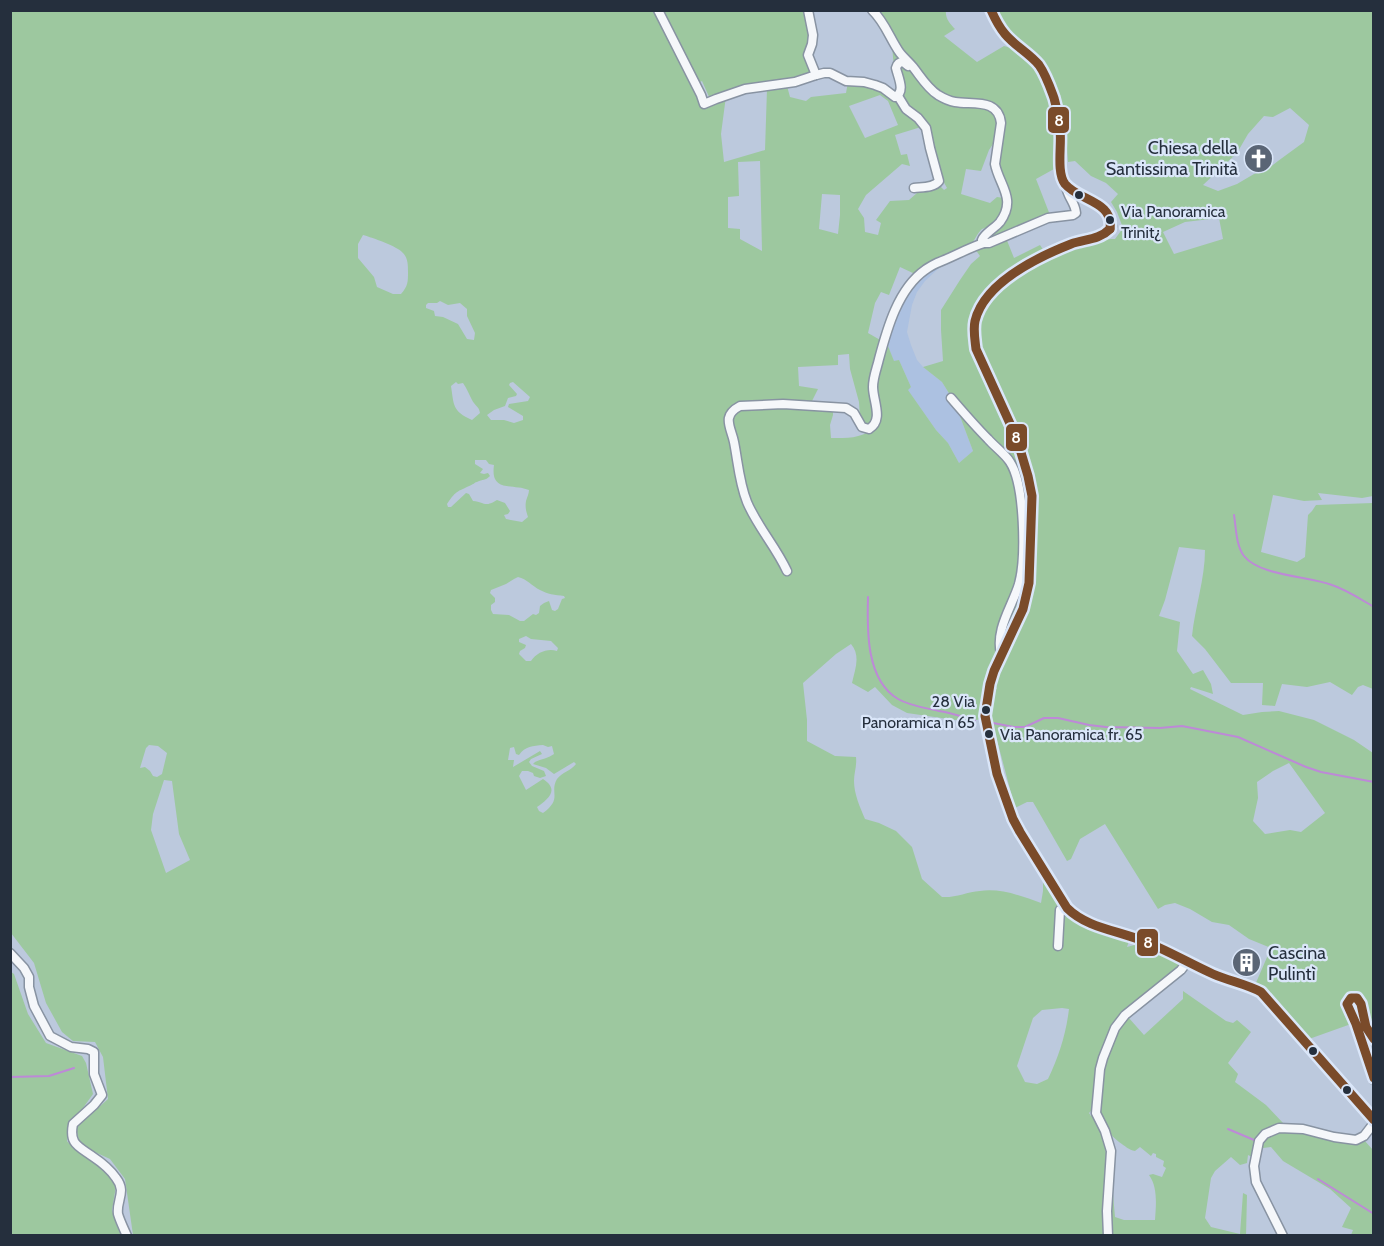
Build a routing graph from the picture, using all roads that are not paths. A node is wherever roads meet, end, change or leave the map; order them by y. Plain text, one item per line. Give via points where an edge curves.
1 (658, 10) edge
2 (808, 10) edge
3 (872, 10) edge
4 (991, 10) edge
5 (899, 51) junction
6 (897, 65) junction
7 (816, 75) junction
8 (919, 76) junction
9 (898, 96) junction
10 (939, 181) junction
11 (1066, 186) junction
12 (914, 188) dead end
13 (946, 189) dead end
14 (984, 243) junction
15 (951, 398) dead end
16 (786, 571) dead end
17 (1001, 654) junction
18 (1070, 911) junction
19 (1058, 946) dead end
20 (10, 953) edge
21 (1187, 962) junction
22 (1374, 1040) edge
23 (1374, 1080) edge
24 (1374, 1122) edge
25 (127, 1236) edge
26 (1108, 1236) edge
27 (1283, 1236) edge

1 - 7 street via 704,104 745,89
2 - 7 street via 813,35 808,55
3 - 5 street
4 - 11 street via 1005,34 1045,74 1059,117 1060,172
5 - 6 street
5 - 8 street
6 - 8 street via 906,63
6 - 9 street via 902,89
7 - 9 street via 830,73 846,81 883,87
8 - 14 street via 944,98 989,105 1001,117 995,164 1007,202 1001,221 983,238
9 - 10 street via 926,128
10 - 12 street
10 - 13 street
11 - 14 street via 1076,213 1048,218
11 - 17 street via 1108,213 1110,229 1103,236 1059,249 1023,267 985,301 974,323 976,349 1022,450 1032,496 1029,583 1023,609
14 - 16 street via 930,266 903,296 874,378 877,418 871,429 862,427 854,412 846,408 768,404 740,406 729,416 747,503
15 - 17 street via 1011,462 1019,486 1022,568 1000,633
17 - 18 street via 990,684 985,716 997,774 1020,832
18 - 19 street via 1060,910
18 - 21 street via 1083,920 1139,939
20 - 25 street via 29,977 33,1006 50,1036 93,1052 94,1074 102,1095 73,1124 73,1139 119,1181 118,1211
21 - 24 street via 1261,992
21 - 26 street via 1125,1015 1103,1058 1096,1113 1111,1151
22 - 23 street via 1366,1027 1361,1004 1357,998 1351,998 1348,1008
24 - 27 street via 1356,1140 1279,1128 1259,1141 1254,1166 1256,1182

